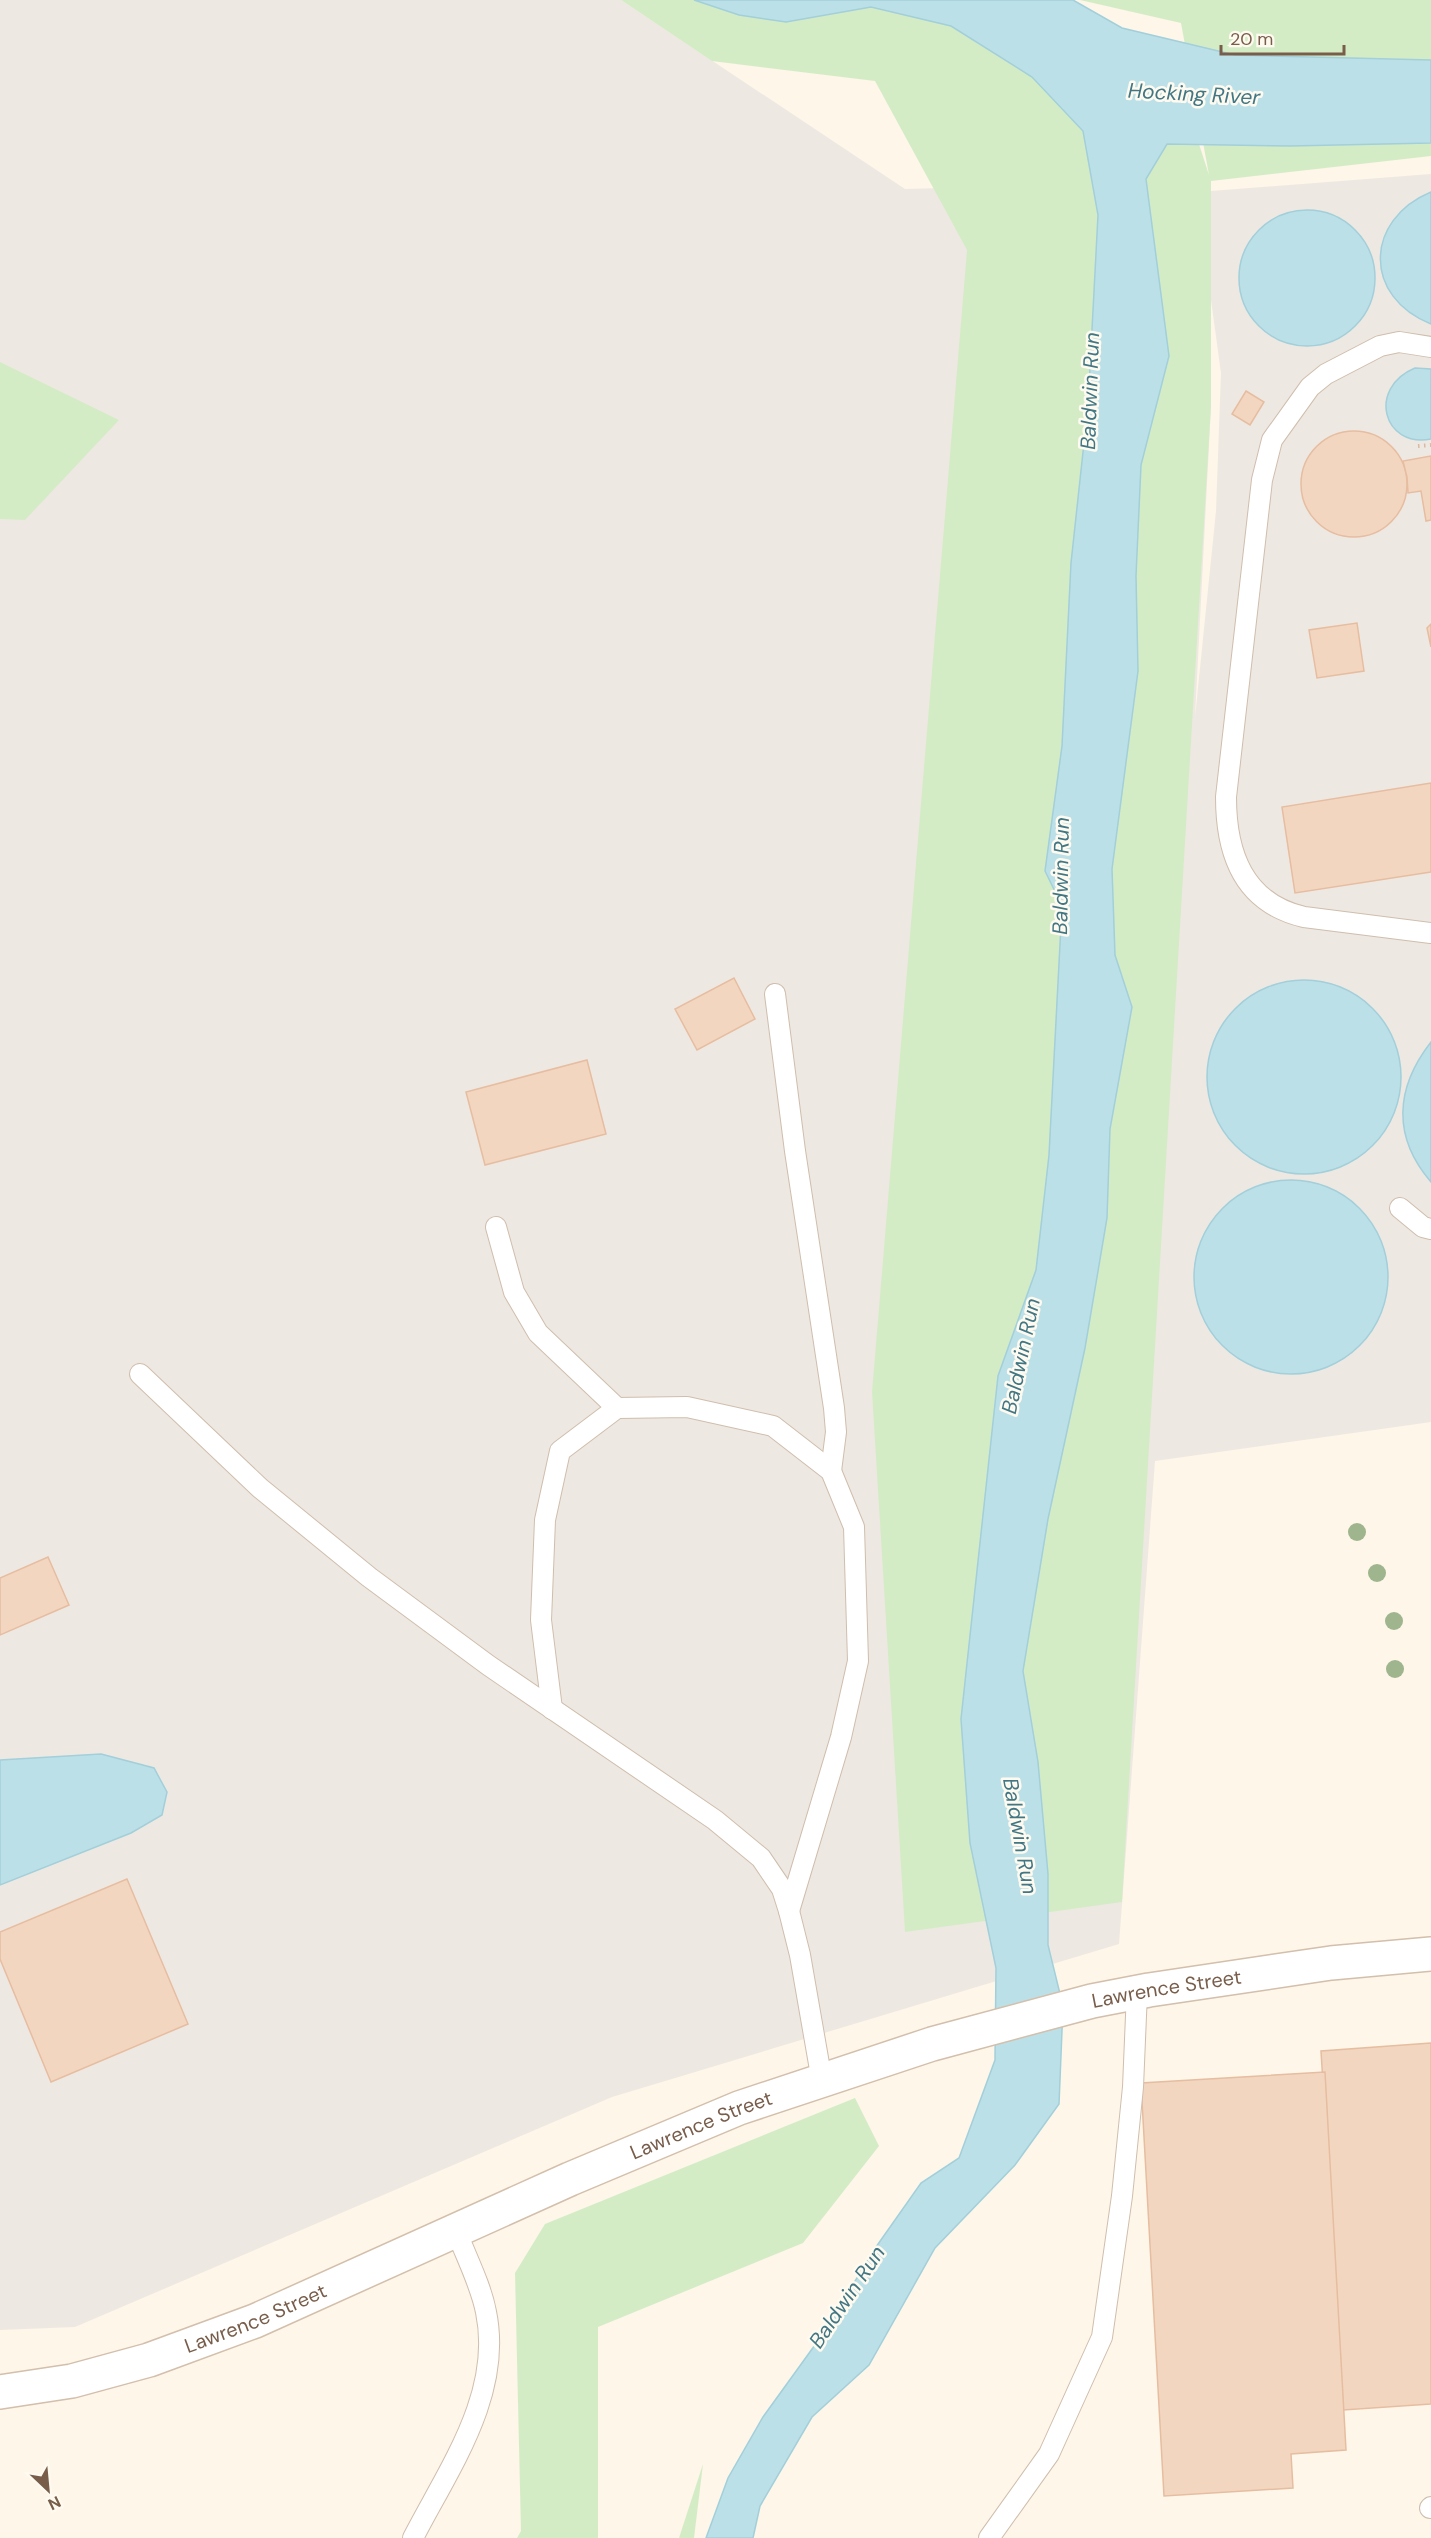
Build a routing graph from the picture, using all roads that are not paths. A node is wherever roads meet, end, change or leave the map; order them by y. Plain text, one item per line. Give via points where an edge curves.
1 (1431, 347) edge
2 (1431, 933) edge
3 (776, 994) dead end
4 (1401, 1208) dead end
5 (496, 1227) dead end
6 (1431, 1229) edge
7 (140, 1374) dead end
8 (617, 1407) junction
9 (831, 1471) junction
10 (552, 1709) junction
11 (789, 1911) junction
12 (1431, 1954) edge
13 (1137, 1992) junction
14 (822, 2081) junction
15 (456, 2230) junction
16 (0, 2392) edge
17 (413, 2538) edge
18 (989, 2538) edge

1 - 2 lane via 1399,342 1380,346 1334,370 1310,387 1272,440 1259,501 1226,808 1236,862 1255,892 1268,904 1304,917
3 - 9 lane via 834,1408 836,1432
4 - 6 lane
5 - 8 lane via 514,1292 538,1333
7 - 10 lane via 260,1488 314,1533 479,1659
8 - 9 lane via 687,1407 773,1426
8 - 10 lane via 560,1451 545,1520 541,1620
9 - 11 lane via 854,1527 858,1660 841,1737
10 - 11 lane via 715,1820 761,1858 782,1889
11 - 14 lane
12 - 13 street, Lawrence Street via 1331,1963
13 - 14 street, Lawrence Street via 932,2044
13 - 18 lane via 1122,2196 1102,2337 1050,2454
14 - 15 street, Lawrence Street via 728,2113
15 - 16 street, Lawrence Street via 291,2306 149,2360 72,2381
15 - 17 lane via 486,2311 491,2348 481,2404

